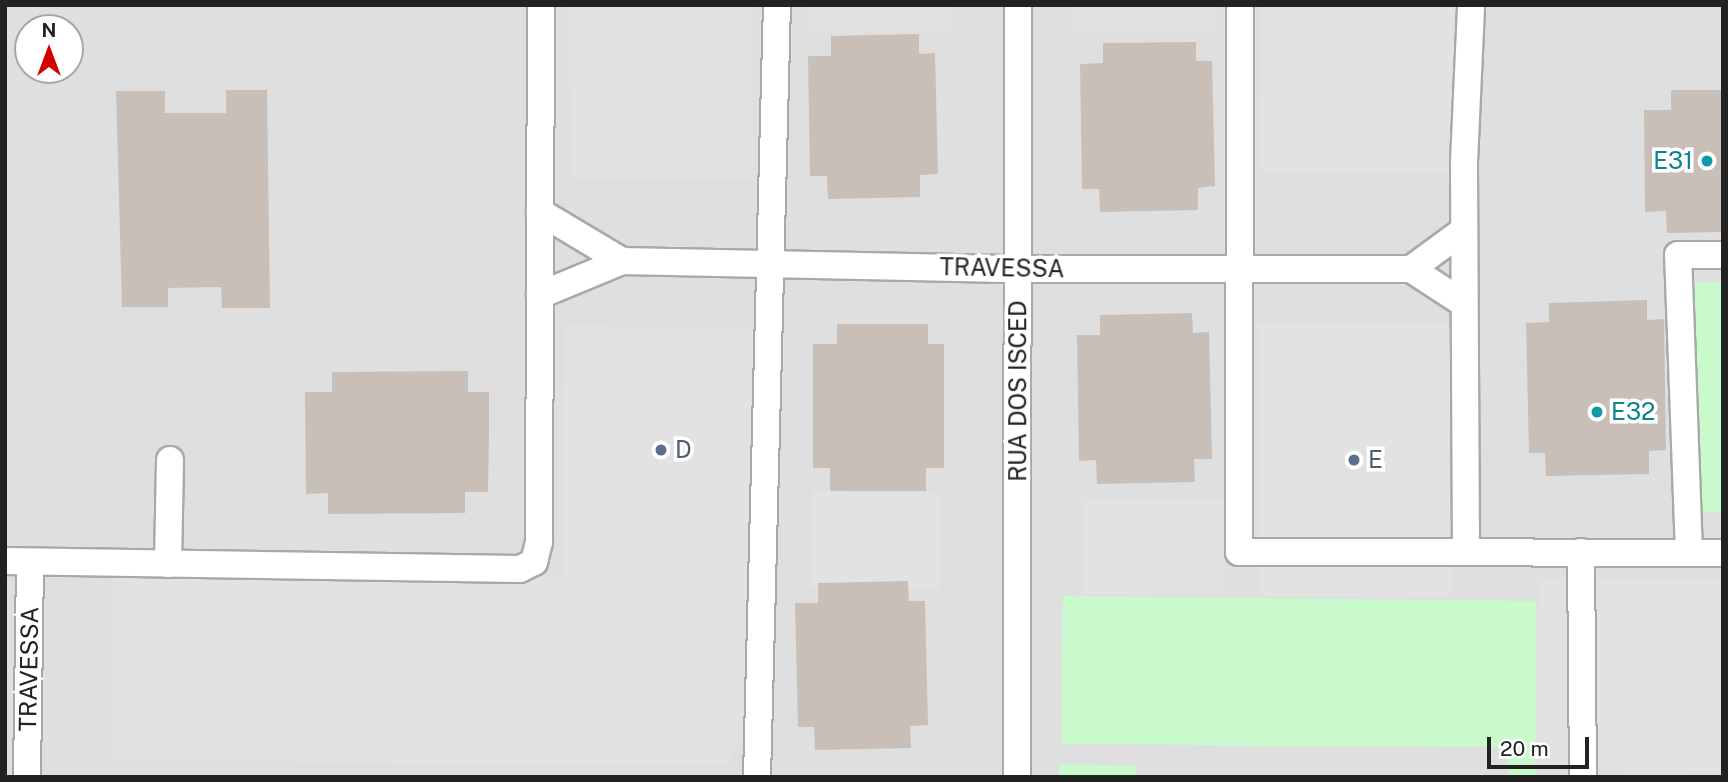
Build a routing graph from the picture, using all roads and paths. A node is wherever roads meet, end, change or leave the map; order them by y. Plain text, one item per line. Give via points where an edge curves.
1 (541, 5) edge
2 (777, 5) edge
3 (1018, 5) edge
4 (1240, 5) edge
5 (1471, 5) edge
6 (540, 212) junction
7 (1464, 230) junction
8 (1723, 255) edge
9 (622, 261) junction
10 (768, 264) junction
11 (1237, 267) junction
12 (1018, 269) junction
13 (1411, 269) junction
14 (540, 295) junction
15 (1463, 303) junction
16 (170, 460) dead end
17 (1466, 552) junction
18 (1581, 552) junction
19 (1689, 553) junction
20 (1723, 553) edge
21 (18, 562) edge
22 (168, 564) junction
23 (27, 777) edge
24 (758, 777) edge
25 (1017, 777) edge
26 (1583, 777) edge

1 - 6 street
2 - 10 street
3 - 12 street, RUA DOS ISCED
4 - 11 street
5 - 7 street
6 - 9 street, TRAVESSA
6 - 14 street
7 - 13 street
7 - 15 street
8 - 19 street via 1678,255
9 - 10 street, TRAVESSA
9 - 14 street
10 - 12 street, TRAVESSA
10 - 24 street
11 - 12 street, TRAVESSA
11 - 13 street, TRAVESSA
11 - 17 street via 1239,552
12 - 25 street, RUA DOS ISCED
13 - 15 street
14 - 22 street via 539,542 534,562 520,569
15 - 17 street
16 - 22 street
17 - 18 street
18 - 19 street
18 - 26 street
19 - 20 street
21 - 22 street
21 - 23 street, TRAVESSA

